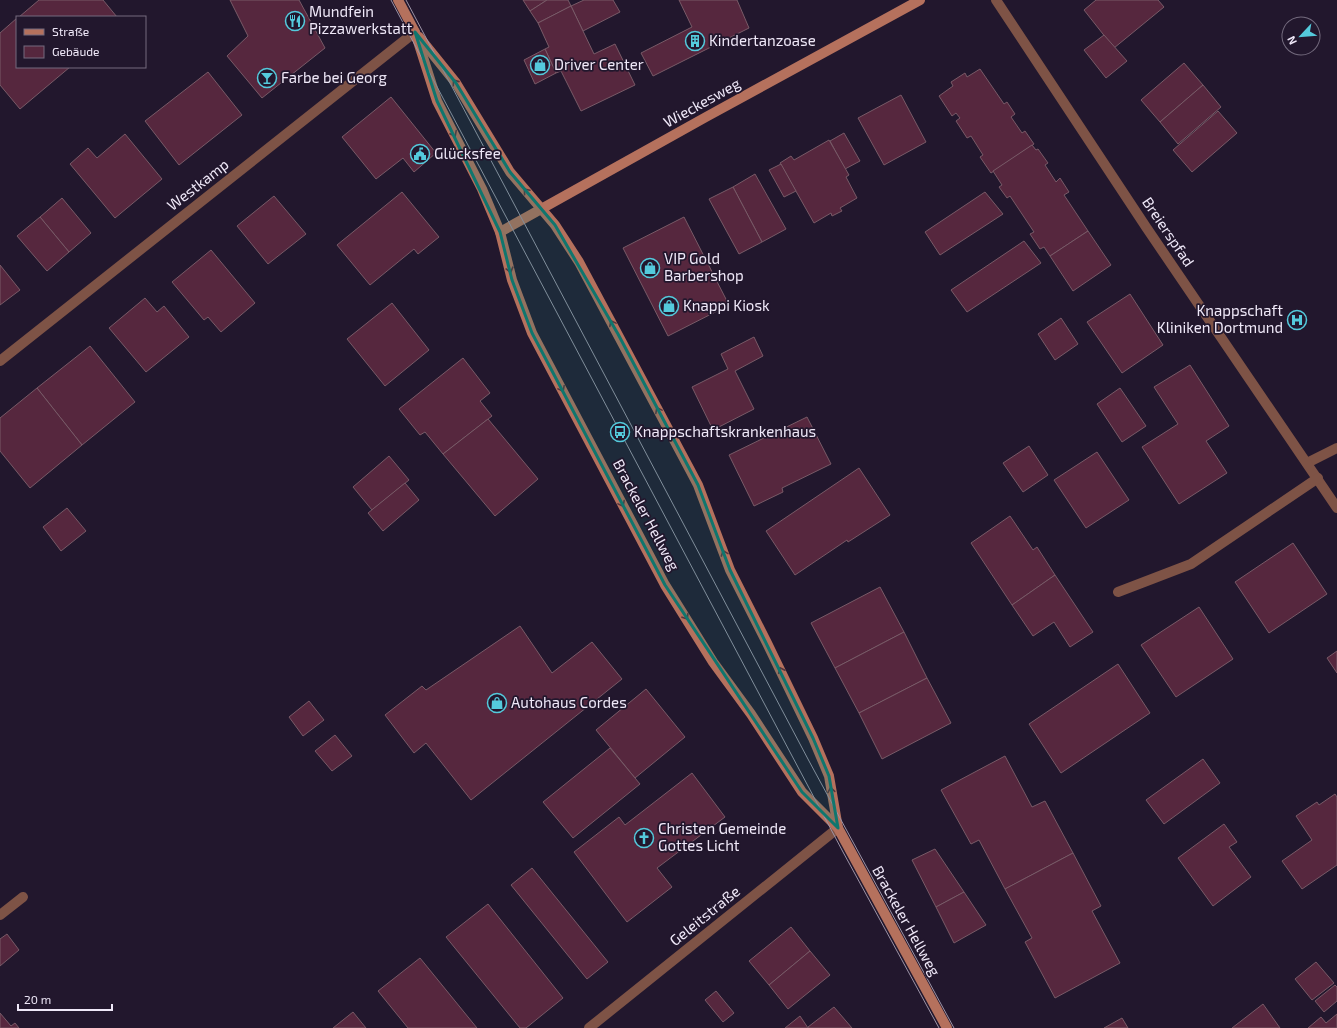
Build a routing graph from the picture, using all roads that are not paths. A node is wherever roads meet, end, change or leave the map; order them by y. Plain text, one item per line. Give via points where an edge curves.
1 (398, 0) edge
2 (920, 0) edge
3 (996, 0) edge
4 (415, 32) junction
5 (542, 210) junction
6 (500, 232) junction
7 (0, 361) edge
8 (1337, 448) edge
9 (1307, 463) junction
10 (1318, 478) junction
11 (1337, 508) edge
12 (1118, 592) dead end
13 (838, 828) junction
14 (23, 897) dead end
15 (0, 915) edge
16 (589, 1028) edge
17 (947, 1028) edge

1 - 4 main road, Brackeler Hellweg
2 - 5 main road, Wieckesweg
3 - 9 street, Breierspfad
5 -> 4 main road, Brackeler Hellweg via 510,172 456,82
4 -> 6 main road, Brackeler Hellweg via 437,100 482,189
4 - 7 street, Westkamp
5 - 6 main road, Wieckesweg
13 -> 5 main road, Brackeler Hellweg via 829,776 768,643 730,570 698,485 580,262
6 -> 13 main road, Brackeler Hellweg via 512,280 532,333 665,585 802,792
8 - 9 street
9 - 10 street, Breierspfad
10 - 11 street, Breierspfad
10 - 12 street via 1191,564
13 - 16 street, Geleitstraße
13 - 17 main road, Brackeler Hellweg
14 - 15 street

